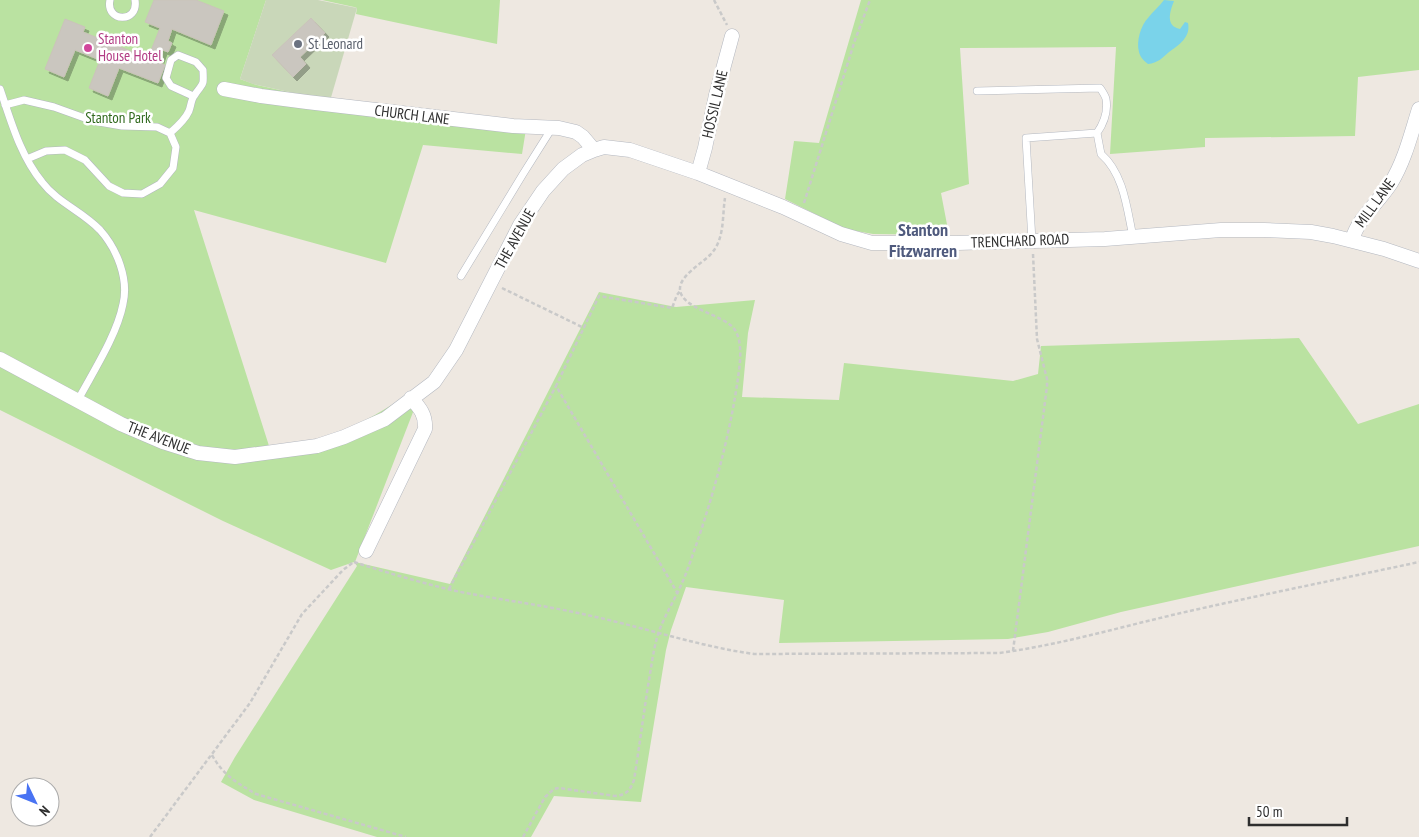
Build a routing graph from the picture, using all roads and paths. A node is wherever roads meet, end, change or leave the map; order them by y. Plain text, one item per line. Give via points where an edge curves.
1 (110, 0) edge
2 (134, 0) edge
3 (714, 0) edge
4 (870, 0) edge
5 (732, 36) joint
6 (0, 89) edge
7 (224, 89) dead end
8 (977, 91) dead end
9 (193, 96) junction
10 (5, 105) junction
11 (1419, 109) edge
12 (552, 128) junction
13 (170, 133) junction
14 (1097, 133) junction
15 (599, 148) junction
16 (27, 159) junction
17 (698, 173) junction
18 (728, 184) junction
19 (799, 215) junction
20 (1133, 238) junction
21 (1352, 240) junction
22 (1032, 241) junction
23 (1419, 261) edge
24 (461, 276) dead end
25 (491, 283) junction
26 (680, 291) junction
27 (584, 328) junction
28 (0, 359) edge
29 (556, 386) junction
30 (411, 398) junction
31 (78, 400) junction
32 (366, 551) joint
33 (354, 562) junction
34 (1419, 562) edge
35 (449, 589) junction
36 (678, 594) junction
37 (660, 632) junction
38 (1013, 651) junction
39 (212, 754) junction
40 (150, 837) edge
41 (406, 837) edge
42 (523, 837) edge

1 - 2 lane via 110,10 122,18 133,12
3 - 5 path
4 - 19 path
5 - 17 street, HOSSIL LANE
6 - 10 lane
7 - 12 street, CHURCH LANE via 307,102
8 - 14 lane via 1100,88 1106,98 1106,116
9 - 9 lane via 171,86 166,78 171,60 178,55 196,62 203,70 204,82
9 - 13 lane via 188,113
10 - 13 lane via 24,100 93,121 157,127
10 - 16 lane
11 - 21 street, MILL LANE via 1396,174 1359,224
12 - 15 street, CHURCH LANE via 576,132
12 - 24 lane
13 - 16 lane via 176,147 173,168 160,184 142,194 123,193 109,186 85,160 65,150 46,151
14 - 20 lane via 1101,154 1114,170 1125,198
14 - 22 lane via 1026,138
15 - 17 street, TRENCHARD ROAD via 630,150
15 - 25 street, THE AVENUE via 582,155 563,169 543,191 520,225
16 - 31 lane via 52,195 100,231 115,252 124,277 123,305 118,321
17 - 18 street, TRENCHARD ROAD
18 - 19 street, TRENCHARD ROAD
18 - 26 path via 720,239 710,254 682,280
19 - 22 street, TRENCHARD ROAD via 841,234 872,243
20 - 21 street, TRENCHARD ROAD via 1221,230 1264,230 1311,232
20 - 22 street, TRENCHARD ROAD
21 - 23 street, TRENCHARD ROAD
22 - 38 path via 1036,330 1048,379
25 - 27 path
25 - 30 street, THE AVENUE via 456,350 434,382
26 - 27 path via 672,308 600,296
26 - 36 path via 687,302 734,328 740,352 733,407 720,465
27 - 29 path
28 - 31 street, THE AVENUE
29 - 35 path
29 - 36 path
30 - 31 street, THE AVENUE via 385,419 344,437 317,446 235,457 198,453 163,442
30 - 32 street via 424,415 425,429
32 - 33 path
33 - 35 path
33 - 39 path via 302,614 250,703
34 - 38 path
35 - 37 path via 587,614
36 - 37 path
37 - 38 path via 754,654
37 - 42 path via 654,650 631,788 622,796 554,790 545,797
39 - 40 path
39 - 41 path via 226,774 256,794

